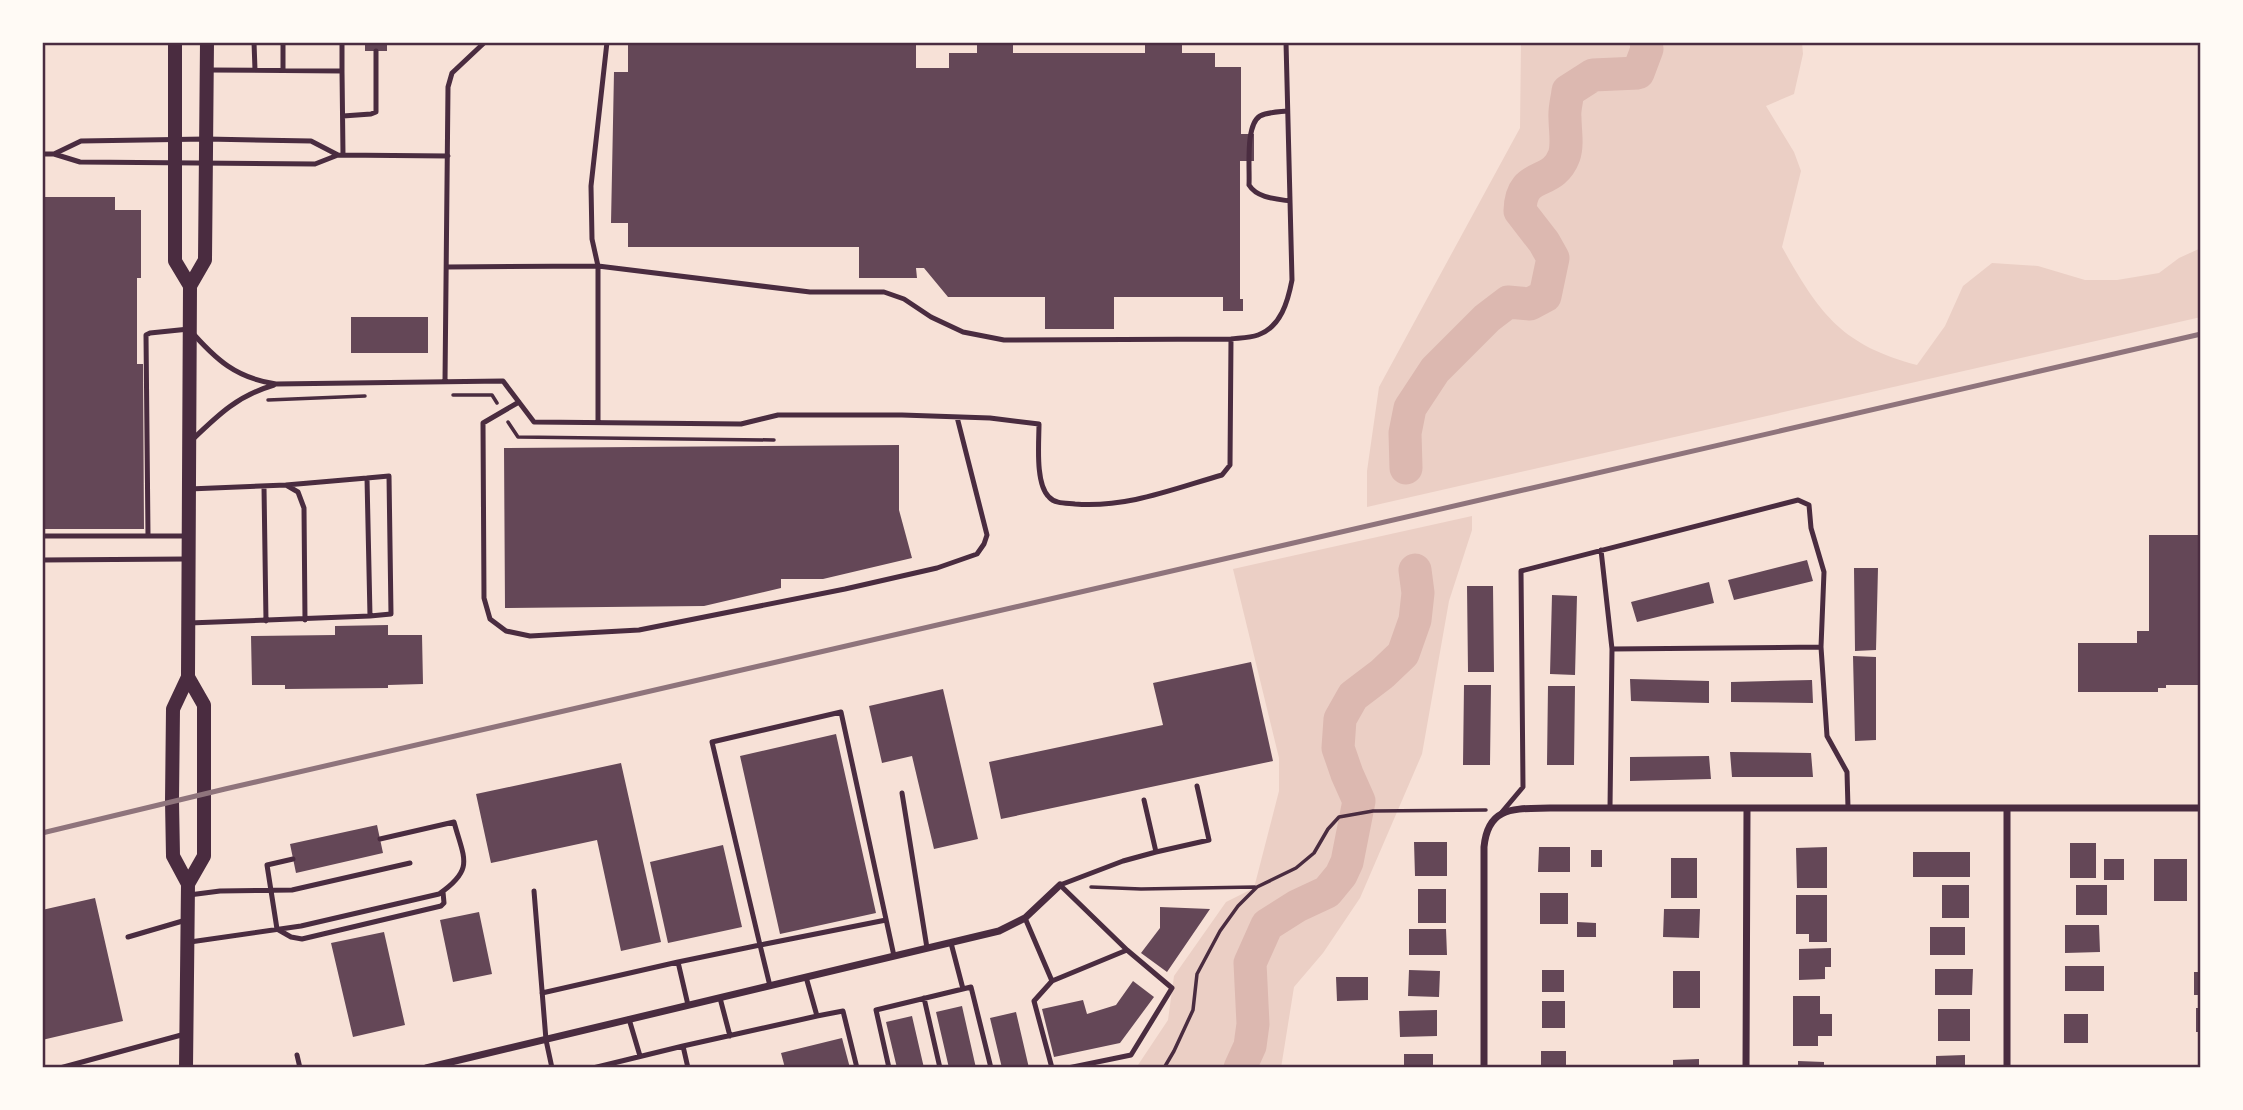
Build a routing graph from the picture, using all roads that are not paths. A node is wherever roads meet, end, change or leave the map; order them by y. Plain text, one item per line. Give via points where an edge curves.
1 (175, 42) edge
2 (207, 42) edge
3 (254, 42) edge
4 (283, 42) edge
5 (342, 42) edge
6 (485, 42) edge
7 (607, 42) edge
8 (1286, 42) edge
9 (376, 51) dead end
10 (206, 69) junction
11 (255, 70) junction
12 (284, 70) junction
13 (342, 71) junction
14 (1287, 111) junction
15 (343, 116) junction
16 (175, 139) junction
17 (206, 139) junction
18 (42, 154) edge
19 (54, 154) junction
20 (341, 156) junction
21 (448, 156) junction
22 (175, 162) junction
23 (205, 162) junction
24 (1290, 201) junction
25 (598, 266) junction
26 (447, 267) junction
27 (190, 286) junction
28 (189, 330) junction
29 (1231, 339) junction
30 (446, 382) junction
31 (276, 384) junction
32 (519, 402) junction
33 (957, 417) junction
34 (598, 422) junction
35 (189, 444) junction
36 (367, 478) junction
37 (286, 485) junction
38 (264, 487) junction
39 (189, 489) junction
40 (148, 535) junction
41 (42, 536) edge
42 (189, 536) junction
43 (1601, 550) junction
44 (189, 559) junction
45 (42, 560) edge
46 (370, 616) junction
47 (305, 620) junction
48 (266, 621) junction
49 (189, 624) junction
50 (1821, 647) junction
51 (1612, 649) junction
52 (188, 677) junction
53 (1196, 786) dead end
54 (902, 793) dead end
55 (1144, 800) dead end
56 (1610, 808) junction
57 (1747, 808) junction
58 (1848, 808) junction
59 (2007, 808) junction
60 (2201, 808) edge
61 (1502, 812) junction
62 (380, 839) dead end
63 (1156, 852) junction
64 (293, 859) dead end
65 (410, 863) dead end
66 (1060, 885) junction
67 (188, 890) junction
68 (271, 890) junction
69 (443, 891) junction
70 (534, 891) dead end
71 (1025, 918) junction
72 (188, 919) junction
73 (886, 920) junction
74 (277, 929) junction
75 (128, 937) dead end
76 (187, 942) junction
77 (951, 943) junction
78 (760, 945) junction
79 (928, 948) junction
80 (1127, 950) junction
81 (894, 956) junction
82 (678, 962) junction
83 (806, 977) junction
84 (1052, 981) junction
85 (770, 986) junction
86 (963, 989) junction
87 (542, 993) junction
88 (720, 998) junction
89 (924, 998) junction
90 (688, 1005) junction
91 (817, 1016) junction
92 (629, 1019) junction
93 (186, 1034) junction
94 (730, 1036) junction
95 (546, 1041) junction
96 (683, 1046) junction
97 (297, 1055) dead end
98 (640, 1056) junction
99 (60, 1068) edge
100 (186, 1068) edge
101 (300, 1068) edge
102 (426, 1068) edge
103 (552, 1068) edge
104 (593, 1068) edge
105 (688, 1068) edge
106 (858, 1068) edge
107 (889, 1068) edge
108 (940, 1068) edge
109 (991, 1068) edge
110 (1052, 1068) edge
111 (1068, 1068) edge
112 (1485, 1068) edge
113 (1746, 1068) edge
114 (2007, 1068) edge

1 - 16 main road
2 - 10 main road
3 - 11 lane
4 - 12 lane
5 - 13 lane
6 - 21 lane via 452,73
7 - 25 lane via 591,186 592,239
8 - 14 lane
9 - 15 lane via 376,111
10 - 11 lane
10 - 17 main road
11 - 12 lane
12 - 13 lane
13 - 15 lane
14 - 24 lane
14 - 24 lane via 1259,116 1253,122 1250,185 1262,195
15 - 20 lane
16 - 17 lane
16 - 19 lane via 81,141
16 - 22 main road
17 - 20 lane via 312,141
17 - 23 main road
18 - 19 lane
19 - 22 lane via 80,162
20 - 21 lane
20 - 23 lane via 315,164
21 - 26 lane
22 - 23 lane
22 - 27 main road via 175,261
23 - 27 main road via 205,260
24 - 29 lane via 1292,280 1288,300 1273,326 1259,335
25 - 26 lane
25 - 29 lane via 810,292 884,292 963,332 1004,340
25 - 34 lane
26 - 30 lane
27 - 28 main road
28 - 31 lane via 239,374
28 - 35 main road
28 - 40 lane via 146,335
29 - 33 lane via 1230,465 1222,475 1122,503 1058,502 1048,497 1040,478 1039,424
30 - 31 lane
30 - 32 lane via 503,381
31 - 35 lane via 239,398
32 - 33 lane via 483,423 484,598 490,619 506,631 530,636 639,630 845,589 976,554 987,535
32 - 34 lane via 534,422
33 - 34 lane via 778,415 741,424
35 - 39 main road
36 - 37 lane
36 - 46 lane
36 - 46 lane via 389,476 391,614
37 - 38 lane
37 - 47 lane via 298,492 304,508
38 - 39 lane
38 - 48 lane
39 - 42 main road
40 - 41 lane
40 - 42 lane
42 - 44 main road
43 - 50 lane via 1798,500 1808,505 1824,572
43 - 51 lane
43 - 61 lane via 1521,571 1523,788
44 - 45 lane
44 - 49 main road
46 - 47 lane
47 - 48 lane
48 - 49 lane
49 - 52 main road
50 - 51 lane
50 - 58 lane via 1827,736 1847,772
51 - 56 lane
52 - 67 main road via 173,709 172,802 173,856
52 - 67 main road via 204,705 204,856
53 - 63 lane via 1209,840
54 - 79 lane
55 - 63 lane
56 - 57 street
56 - 61 street
57 - 58 street
57 - 113 street
58 - 59 street
59 - 60 street
59 - 114 street
61 - 112 street via 1490,821 1483,847
62 - 69 lane via 454,822 465,864 463,873
63 - 66 lane
64 - 68 lane via 267,865
65 - 68 lane via 292,890
66 - 71 street
66 - 80 lane
67 - 68 lane
67 - 72 main road
68 - 74 lane
69 - 74 lane
69 - 74 lane via 441,906 302,939
70 - 87 lane
71 - 77 street via 999,931
71 - 84 lane
72 - 75 lane
72 - 76 main road
73 - 78 lane
73 - 78 lane via 841,712 712,742
73 - 81 lane
74 - 76 lane
76 - 93 main road
77 - 79 street
77 - 86 lane
78 - 82 lane
78 - 85 lane
79 - 81 street
80 - 84 lane
80 - 111 lane via 1172,988 1131,1055
81 - 83 street
82 - 87 lane
82 - 90 lane
83 - 85 street
83 - 91 lane
84 - 110 lane via 1034,1001
85 - 88 street
86 - 89 lane
86 - 109 lane via 971,987
87 - 95 lane
88 - 90 street
88 - 94 lane
89 - 107 lane via 876,1010
89 - 108 lane
90 - 92 street
91 - 94 lane
91 - 106 lane via 843,1011
92 - 95 street
92 - 98 lane
93 - 99 lane
93 - 100 main road
94 - 96 lane
95 - 102 street
95 - 103 lane
96 - 98 lane
96 - 105 lane
97 - 101 lane
98 - 104 lane

